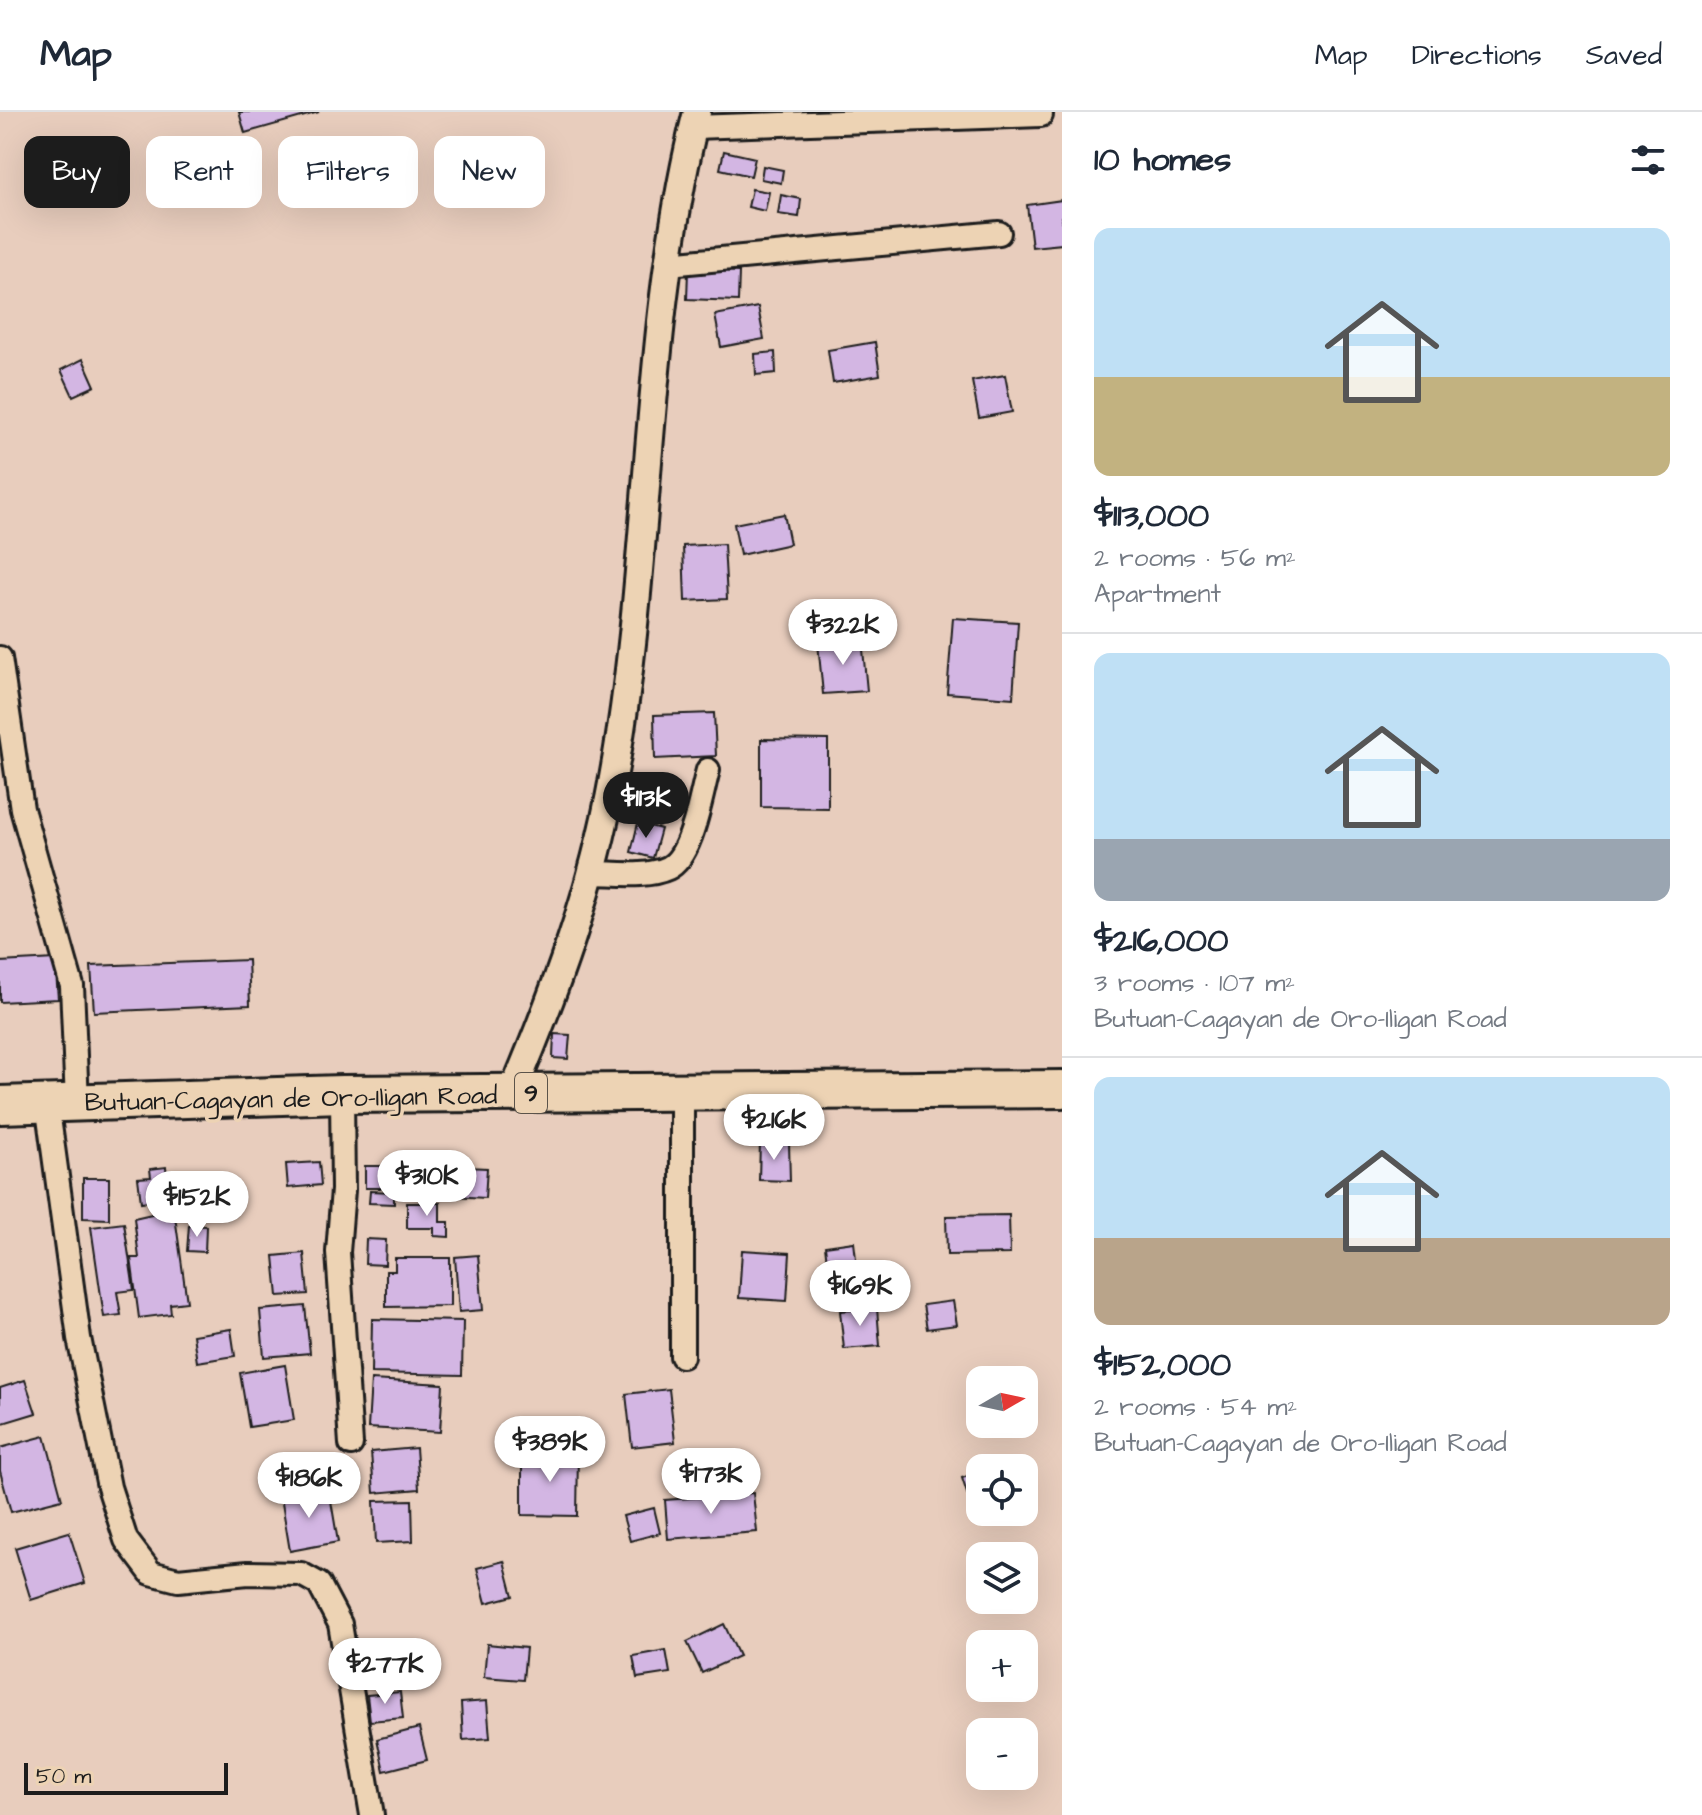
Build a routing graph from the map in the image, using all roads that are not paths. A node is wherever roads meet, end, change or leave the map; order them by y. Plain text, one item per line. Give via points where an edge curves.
1 (1041, 115) dead end
2 (695, 120) edge
3 (999, 233) dead end
4 (668, 264) junction
5 (0, 658) edge
6 (708, 770) dead end
7 (592, 873) junction
8 (1062, 1089) edge
9 (682, 1090) junction
10 (342, 1094) junction
11 (512, 1094) junction
12 (62, 1103) junction
13 (0, 1105) edge
14 (682, 1356) dead end
15 (351, 1444) dead end
16 (372, 1815) edge

1 - 2 street
2 - 4 street
3 - 4 street
4 - 7 street via 631,633 613,777
5 - 12 street via 22,809 70,974
6 - 7 street via 686,849 670,867 649,873
7 - 11 street via 558,986
8 - 9 highway, Butuan-Cagayan de Oro-Iligan Road / 9
9 - 11 highway, Butuan-Cagayan de Oro-Iligan Road / 9
9 - 14 street
10 - 11 highway, Butuan-Cagayan de Oro-Iligan Road / 9
10 - 12 highway, Butuan-Cagayan de Oro-Iligan Road / 9
10 - 15 street via 338,1252
12 - 13 highway, Butuan-Cagayan de Oro-Iligan Road / 9
12 - 16 street via 79,1338 109,1487 126,1540 151,1573 178,1580 301,1574 319,1584 343,1634

